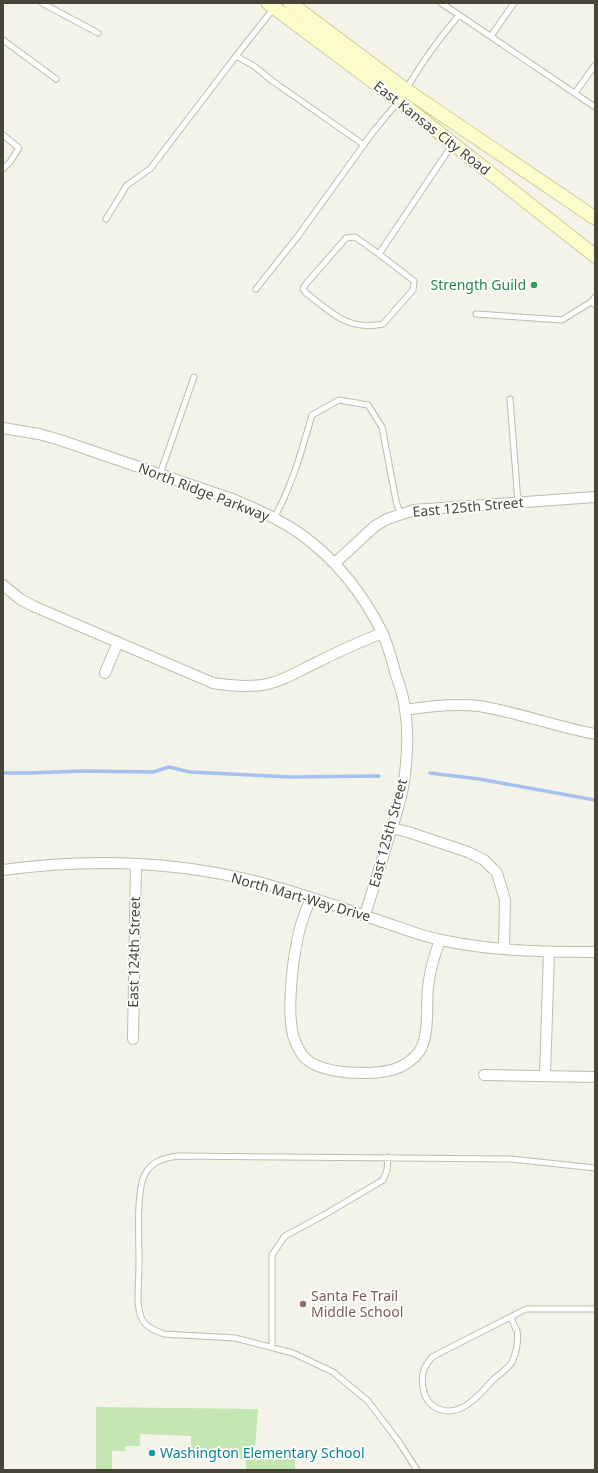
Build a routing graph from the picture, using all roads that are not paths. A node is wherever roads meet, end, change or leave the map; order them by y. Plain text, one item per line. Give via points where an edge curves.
1 (42, 3) edge
2 (290, 3) edge
3 (441, 3) edge
4 (514, 3) edge
5 (273, 5) edge
6 (459, 15) junction
7 (98, 33) dead end
8 (491, 36) junction
9 (3, 40) edge
10 (236, 56) junction
11 (595, 65) edge
12 (56, 79) dead end
13 (575, 94) junction
14 (402, 96) junction
15 (595, 107) edge
16 (3, 135) edge
17 (453, 144) junction
18 (364, 146) junction
19 (3, 169) edge
20 (595, 218) edge
21 (106, 219) dead end
22 (379, 254) junction
23 (595, 256) edge
24 (256, 289) dead end
25 (595, 298) edge
26 (593, 304) edge
27 (476, 314) dead end
28 (194, 377) dead end
29 (510, 399) dead end
30 (3, 428) edge
31 (160, 474) junction
32 (595, 497) edge
33 (518, 502) junction
34 (400, 514) junction
35 (274, 518) junction
36 (335, 563) junction
37 (3, 585) edge
38 (382, 633) junction
39 (118, 642) junction
40 (105, 673) dead end
41 (405, 710) junction
42 (595, 734) edge
43 (392, 828) junction
44 (136, 864) junction
45 (3, 870) edge
46 (311, 898) junction
47 (365, 915) junction
48 (440, 940) junction
49 (504, 949) junction
50 (549, 952) junction
51 (595, 952) edge
52 (133, 1039) dead end
53 (484, 1075) dead end
54 (545, 1076) junction
55 (595, 1077) edge
56 (388, 1157) junction
57 (595, 1168) edge
58 (595, 1309) edge
59 (510, 1317) junction
60 (272, 1347) junction
61 (417, 1470) edge

1 - 7 lane
2 - 14 main road, East Kansas City Road
3 - 6 lane
4 - 8 lane
5 - 10 lane
5 - 14 main road, East Kansas City Road
6 - 8 lane
6 - 14 lane via 438,40
8 - 13 lane
9 - 12 lane
10 - 18 lane via 254,66
10 - 21 lane via 150,169 127,185
11 - 13 lane
13 - 15 lane
14 - 17 main road, East Kansas City Road
14 - 18 lane
14 - 20 main road, East Kansas City Road
16 - 19 lane via 19,148
17 - 22 lane
17 - 23 main road, East Kansas City Road
18 - 24 lane
22 - 22 lane via 414,281 413,290 383,324 358,325 344,322 303,289 346,238 355,237
25 - 26 lane
26 - 27 lane via 562,320
28 - 31 lane
29 - 33 lane
30 - 31 street, North Ridge Parkway via 60,440
31 - 35 street, North Ridge Parkway via 235,500
32 - 33 street, East 125th Street
33 - 34 street, East 125th Street via 414,510
34 - 35 lane via 382,427 368,405 339,400 312,415 299,457
34 - 36 street, East 125th Street via 375,526
35 - 36 street, North Ridge Parkway via 302,535
36 - 38 street, North Ridge Parkway via 363,600
37 - 39 street via 33,606
38 - 39 street via 276,681 241,687 213,683
38 - 41 street, East 125th Street
39 - 40 street
41 - 42 street via 445,705 478,706
41 - 43 street, East 125th Street via 407,759 404,784
43 - 47 street, East 125th Street
43 - 49 street via 468,852 484,860 497,873 505,900
44 - 45 street, North Mart-Way Drive via 72,863
44 - 46 street, North Mart-Way Drive via 231,876
44 - 52 street, East 124th Street
46 - 47 street, North Mart-Way Drive
46 - 48 street via 297,941 292,979 291,1019 295,1042 306,1059 321,1068 362,1073 390,1072 405,1065 419,1052 425,1039 432,962
47 - 48 street, North Mart-Way Drive
48 - 49 street, North Mart-Way Drive
49 - 50 street, North Mart-Way Drive
50 - 51 street, North Mart-Way Drive
50 - 54 street
53 - 54 street
54 - 55 street
56 - 57 lane via 511,1159
56 - 60 lane via 383,1180 285,1236 272,1256
56 - 60 lane via 178,1156 157,1162 144,1175 139,1206 138,1302 139,1315 144,1325 164,1334 235,1338
58 - 59 lane via 526,1309
59 - 59 lane via 432,1358 424,1366 424,1394 434,1408 449,1411 468,1404 512,1362 517,1332
60 - 61 lane via 293,1353 333,1372 368,1401

